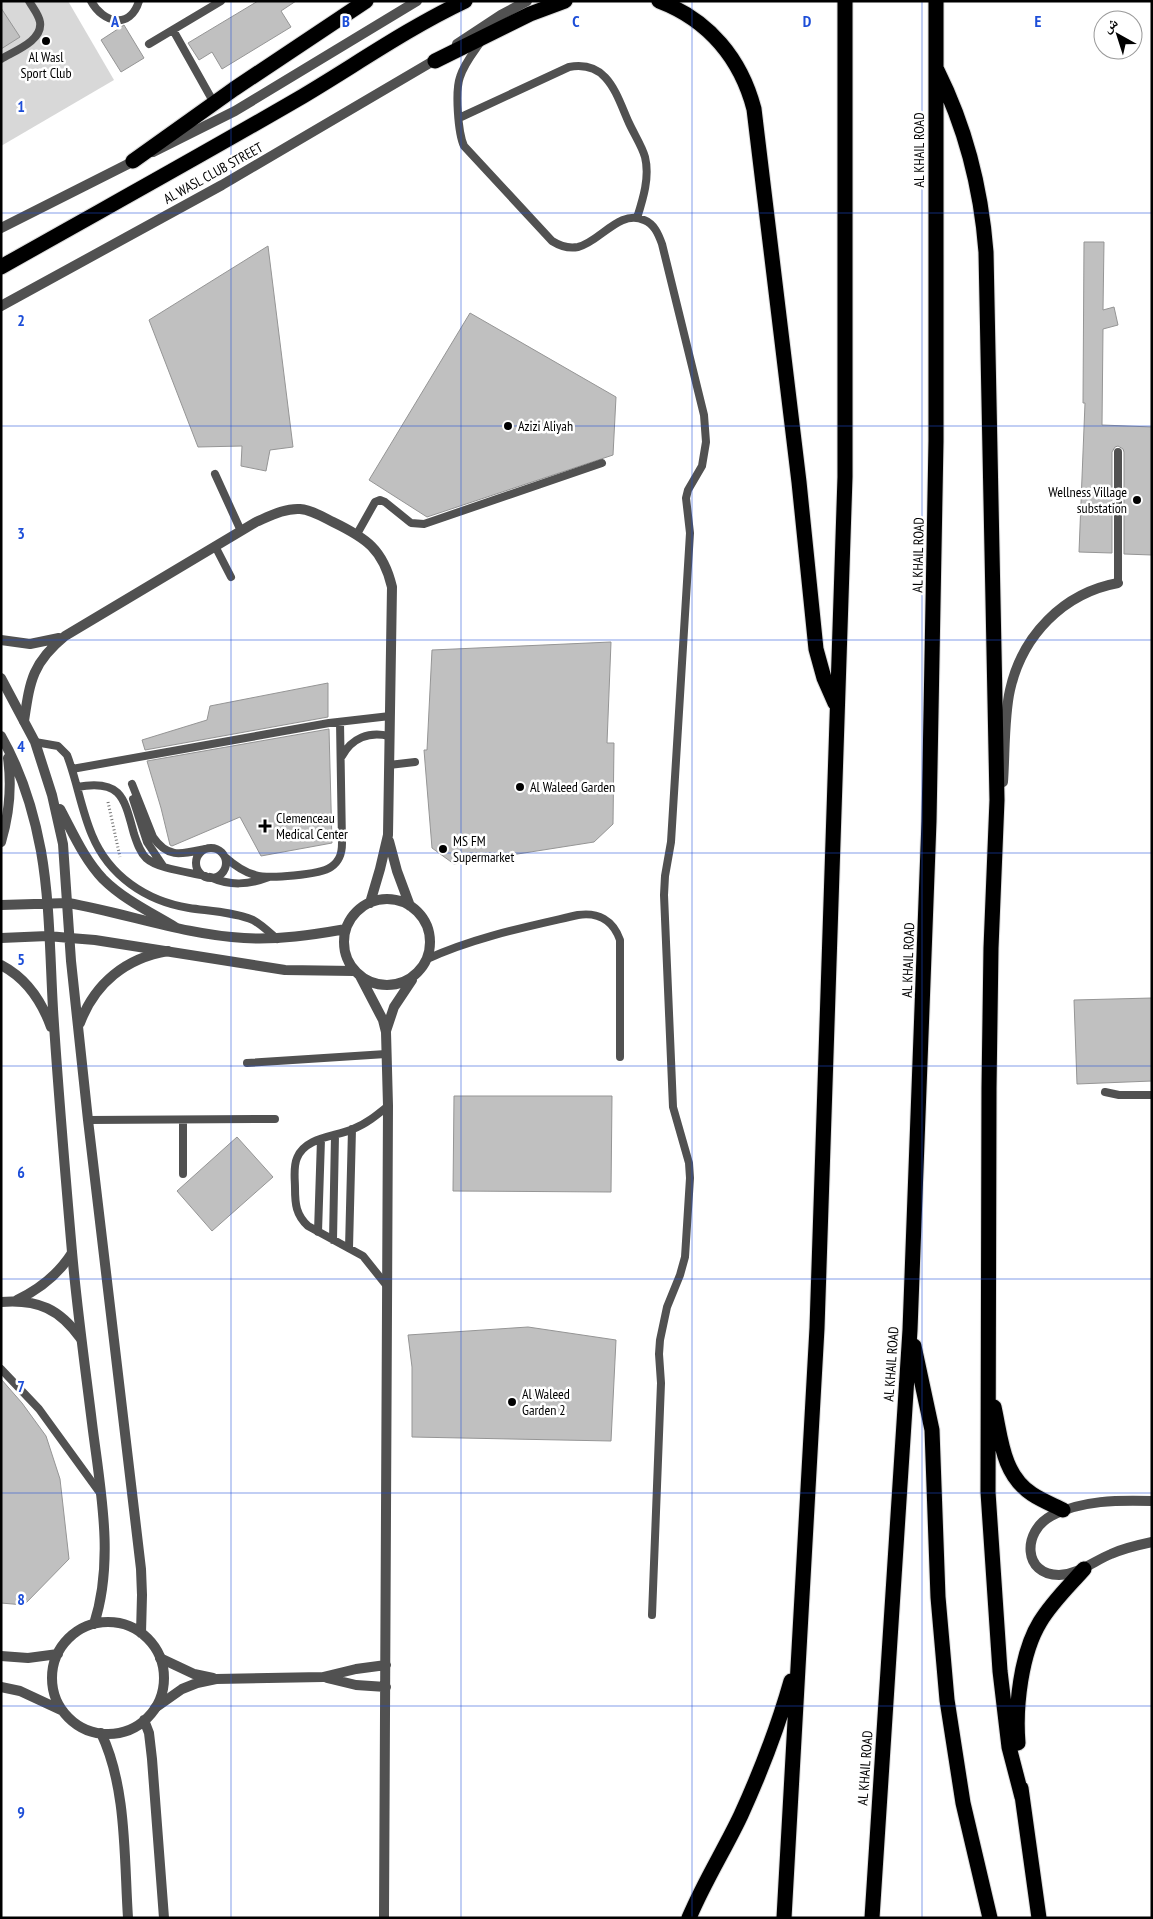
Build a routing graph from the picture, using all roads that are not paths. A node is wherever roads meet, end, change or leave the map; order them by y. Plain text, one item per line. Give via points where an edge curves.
1 (29, 1) edge
2 (91, 1) edge
3 (221, 1) edge
4 (366, 1) edge
5 (417, 1) edge
6 (465, 1) edge
7 (527, 1) edge
8 (565, 1) edge
9 (659, 1) edge
10 (845, 1) edge
11 (936, 1) edge
12 (140, 2) edge
13 (173, 30) junction
14 (484, 37) junction
15 (149, 44) dead end
16 (1, 59) edge
17 (435, 61) junction
18 (935, 66) junction
19 (214, 103) junction
20 (459, 118) junction
21 (133, 161) junction
22 (637, 218) junction
23 (1, 228) edge
24 (1, 267) edge
25 (3, 306) edge
26 (1118, 452) dead end
27 (602, 464) dead end
28 (215, 474) dead end
29 (240, 531) junction
30 (357, 534) junction
31 (215, 546) junction
32 (231, 577) dead end
33 (1118, 583) joint
34 (65, 636) junction
35 (1, 640) edge
36 (1, 678) edge
37 (837, 706) junction
38 (390, 716) junction
39 (24, 720) junction
40 (340, 722) junction
41 (389, 736) junction
42 (4, 741) edge
43 (35, 742) junction
44 (341, 757) junction
45 (415, 762) dead end
46 (388, 765) junction
47 (72, 769) junction
48 (77, 787) junction
49 (52, 795) junction
50 (997, 800) junction
51 (388, 835) junction
52 (1, 842) edge
53 (205, 849) junction
54 (225, 857) junction
55 (163, 866) junction
56 (208, 877) junction
57 (269, 877) junction
58 (47, 902) junction
59 (68, 903) junction
60 (370, 903) junction
61 (1, 905) edge
62 (410, 906) junction
63 (175, 927) junction
64 (346, 929) junction
65 (48, 936) junction
66 (1, 938) edge
67 (70, 938) junction
68 (277, 938) junction
69 (168, 951) junction
70 (427, 959) junction
71 (1, 965) edge
72 (357, 973) junction
73 (414, 976) junction
74 (78, 1027) junction
75 (386, 1032) junction
76 (55, 1040) junction
77 (386, 1054) junction
78 (620, 1058) dead end
79 (247, 1063) dead end
80 (1105, 1092) dead end
81 (1152, 1095) edge
82 (388, 1106) junction
83 (275, 1119) dead end
84 (88, 1120) junction
85 (183, 1120) junction
86 (352, 1129) junction
87 (335, 1135) junction
88 (321, 1139) junction
89 (183, 1174) dead end
90 (318, 1232) junction
91 (333, 1240) junction
92 (349, 1248) junction
93 (72, 1253) junction
94 (387, 1286) junction
95 (16, 1301) junction
96 (1, 1302) edge
97 (910, 1330) junction
98 (81, 1339) junction
99 (1, 1369) edge
100 (988, 1392) junction
101 (100, 1493) junction
102 (1152, 1501) edge
103 (1063, 1510) junction
104 (1152, 1542) edge
105 (1084, 1569) junction
106 (652, 1615) dead end
107 (94, 1624) junction
108 (141, 1633) junction
109 (799, 1648) junction
110 (58, 1654) junction
111 (1, 1656) edge
112 (160, 1658) junction
113 (386, 1665) junction
114 (323, 1677) junction
115 (216, 1679) junction
116 (1, 1686) edge
117 (386, 1687) junction
118 (155, 1708) junction
119 (63, 1712) junction
120 (144, 1720) junction
121 (101, 1733) junction
122 (1022, 1797) junction
123 (128, 1918) edge
124 (164, 1918) edge
125 (384, 1918) edge
126 (689, 1918) edge
127 (784, 1918) edge
128 (872, 1918) edge
129 (990, 1918) edge
130 (1039, 1918) edge

1 - 16 lane via 40,22 38,34
2 - 12 lane via 102,16 110,20 128,17
3 - 13 lane
4 - 19 highway
5 - 21 street via 235,111
6 - 24 highway via 398,36 297,99
7 - 17 street, AL WASL CLUB STREET via 481,28
8 - 14 highway
9 - 37 highway via 699,22 725,47 744,77 754,110 816,649 824,678
10 - 37 highway via 845,477
11 - 18 highway, AL KHAIL ROAD
13 - 15 lane
13 - 19 lane
14 - 17 highway
14 - 20 lane via 460,77
17 - 25 street, AL WASL CLUB STREET via 222,185
18 - 50 highway via 967,143 984,224
18 - 97 highway, AL KHAIL ROAD via 936,441 929,821
19 - 21 highway
20 - 22 lane via 460,138 470,153 558,245 585,245 622,221
20 - 22 lane via 569,67 585,66 600,72 611,83 645,158 645,188
21 - 23 street
22 - 106 lane via 651,224 662,244 704,415 706,442 702,466 686,498 689,543 671,842 664,885 673,1107 689,1163 690,1178 685,1257 667,1308 658,1354 661,1383
26 - 33 lane
27 - 30 lane via 424,524 411,523 380,500 375,502
28 - 29 lane
29 - 30 street via 271,515 301,509
29 - 31 street
30 - 38 street via 381,556 392,587
31 - 32 lane
31 - 34 street
33 - 50 street via 1088,592 1061,608 1038,630 1021,657 1010,692 1002,794
34 - 35 street via 30,644
34 - 39 street via 39,663 31,680
36 - 39 street
37 - 109 highway via 817,1328
38 - 40 lane
38 - 41 street
39 - 43 street
40 - 44 lane
40 - 47 lane
41 - 44 lane via 362,737
41 - 46 street
42 - 52 street via 10,786
42 - 58 street via 35,822
43 - 47 lane via 52,744 63,750
43 - 49 street
44 - 57 lane via 342,843 339,860 326,871
45 - 46 lane
46 - 51 street
47 - 48 lane
48 - 55 lane via 94,784 114,790 123,799 140,850 154,863
48 - 68 lane via 92,836 103,857 137,890 180,907 244,917
49 - 59 street via 63,844
49 - 63 street via 90,862 103,878 134,903
50 - 100 highway via 991,948
51 - 60 street
51 - 62 street
53 - 54 lane via 216,849
53 - 55 lane via 174,854 158,845 131,786 147,842
53 - 56 lane via 196,862 200,873
54 - 56 lane via 221,873
54 - 57 lane via 255,875
55 - 56 lane
56 - 57 lane via 229,884 258,882
58 - 59 street
58 - 61 street
58 - 65 street
59 - 63 street
59 - 67 street
60 - 62 street via 390,899
60 - 64 street via 355,913
62 - 70 street via 421,916 430,934
63 - 68 street via 243,938
64 - 68 street
64 - 72 street via 344,946 349,963
65 - 66 street
65 - 67 street
65 - 76 street
67 - 69 street
67 - 74 street
69 - 72 street via 284,970
69 - 74 street via 138,959 112,976 91,999
70 - 73 street
70 - 78 lane via 489,936 578,915 599,916 613,926 620,940
71 - 76 street via 20,978 39,1000
72 - 73 street via 377,985 387,986
72 - 75 street via 379,1009
73 - 75 street via 394,1007
74 - 84 street
75 - 77 street
76 - 93 street
77 - 79 lane
77 - 82 street
80 - 81 lane
82 - 86 lane
82 - 94 street
83 - 85 lane
84 - 85 lane
84 - 108 street via 141,1569
85 - 89 lane
86 - 87 lane
86 - 92 lane
87 - 88 lane
87 - 91 lane
88 - 90 lane
88 - 90 lane via 305,1147 296,1159 295,1167 294,1204 297,1213
90 - 91 lane
91 - 92 lane
92 - 94 lane via 363,1256
93 - 95 street via 48,1282
93 - 98 street
94 - 113 street
95 - 96 street
95 - 98 street via 54,1311
97 - 128 highway, AL KHAIL ROAD
97 - 129 highway via 932,1430 938,1597 952,1735 963,1803
98 - 101 street
99 - 101 lane via 39,1409
100 - 103 highway via 1004,1456 1012,1474 1033,1495
100 - 122 highway via 988,1492 994,1603 1009,1741
101 - 107 street via 105,1576
102 - 103 street via 1104,1502
103 - 105 street via 1043,1521 1032,1533 1031,1556 1048,1573 1064,1574
104 - 105 street via 1110,1554
105 - 122 highway via 1039,1624 1029,1648 1018,1698
107 - 108 street via 118,1623
107 - 110 street via 79,1630
108 - 112 street via 156,1648
109 - 126 highway via 760,1773
109 - 127 highway
110 - 111 street via 28,1658
110 - 119 street via 52,1683
112 - 115 street via 194,1674
112 - 118 street via 164,1683
113 - 114 street
113 - 117 street
114 - 115 street
114 - 117 street
115 - 118 street via 182,1689
116 - 119 street via 27,1694
117 - 125 street
118 - 120 street
119 - 121 street via 76,1724
120 - 121 street via 131,1729
120 - 124 street via 152,1759
121 - 123 street via 119,1785
122 - 130 highway

